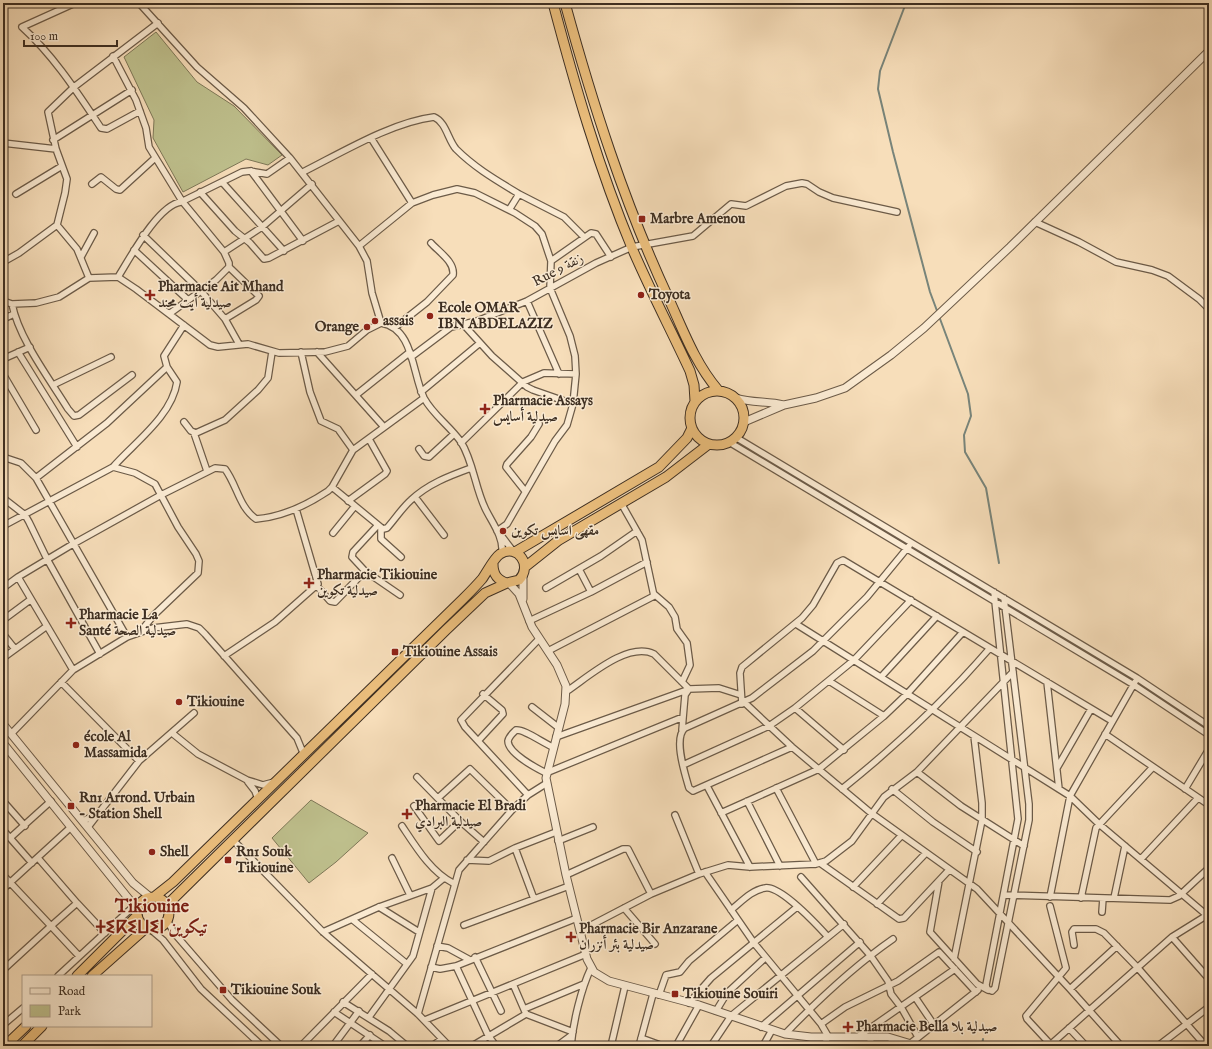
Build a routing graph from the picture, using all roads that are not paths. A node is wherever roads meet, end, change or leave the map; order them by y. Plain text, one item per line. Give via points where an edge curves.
1 (75, 3) edge
2 (140, 3) edge
3 (553, 3) edge
4 (566, 3) edge
5 (158, 23) junction
6 (1209, 51) edge
7 (113, 56) junction
8 (74, 87) junction
9 (132, 90) junction
10 (140, 111) junction
11 (92, 115) junction
12 (371, 138) junction
13 (54, 140) junction
14 (3, 143) edge
15 (56, 149) junction
16 (155, 158) junction
17 (290, 158) junction
18 (62, 166) junction
19 (250, 171) junction
20 (303, 172) junction
21 (222, 182) junction
22 (92, 184) dead end
23 (312, 184) junction
24 (200, 192) junction
25 (16, 194) dead end
26 (519, 194) junction
27 (182, 201) junction
28 (412, 203) junction
29 (509, 210) junction
30 (280, 211) junction
31 (897, 212) dead end
32 (339, 221) junction
33 (1035, 222) junction
34 (57, 225) junction
35 (262, 227) junction
36 (94, 233) dead end
37 (143, 235) junction
38 (584, 237) junction
39 (244, 239) junction
40 (303, 241) junction
41 (431, 243) dead end
42 (644, 244) junction
43 (359, 246) junction
44 (632, 247) junction
45 (134, 250) junction
46 (284, 251) junction
47 (224, 252) junction
48 (81, 257) junction
49 (611, 257) junction
50 (551, 261) junction
51 (3, 262) edge
52 (229, 267) junction
53 (89, 278) junction
54 (118, 278) junction
55 (550, 288) junction
56 (200, 290) junction
57 (187, 299) junction
58 (3, 301) edge
59 (527, 301) junction
60 (12, 304) junction
61 (1209, 309) edge
62 (14, 314) junction
63 (169, 314) junction
64 (3, 319) edge
65 (225, 319) junction
66 (381, 323) junction
67 (463, 324) junction
68 (184, 325) junction
69 (394, 328) junction
70 (480, 343) junction
71 (239, 344) junction
72 (30, 347) junction
73 (18, 352) junction
74 (272, 352) junction
75 (301, 352) junction
76 (317, 352) junction
77 (411, 354) junction
78 (111, 357) dead end
79 (3, 359) edge
80 (167, 367) junction
81 (3, 374) edge
82 (559, 374) junction
83 (576, 374) junction
84 (132, 375) dead end
85 (523, 382) junction
86 (53, 385) junction
87 (718, 390) junction
88 (421, 392) junction
89 (356, 395) junction
90 (424, 398) junction
91 (736, 398) junction
92 (695, 401) junction
93 (573, 404) junction
94 (784, 405) junction
95 (184, 422) dead end
96 (744, 422) junction
97 (539, 424) dead end
98 (384, 427) junction
99 (692, 428) junction
100 (36, 430) dead end
101 (194, 433) junction
102 (454, 434) junction
103 (369, 439) junction
104 (733, 440) junction
105 (461, 443) junction
106 (709, 444) junction
107 (77, 447) junction
108 (419, 449) dead end
109 (353, 450) junction
110 (3, 456) edge
111 (113, 467) junction
112 (471, 468) junction
113 (207, 471) junction
114 (36, 478) junction
115 (332, 487) junction
116 (525, 492) junction
117 (161, 495) junction
118 (414, 497) junction
119 (3, 498) edge
120 (50, 500) junction
121 (348, 501) junction
122 (620, 503) junction
123 (355, 506) junction
124 (296, 509) junction
125 (25, 515) junction
126 (3, 526) edge
127 (380, 526) junction
128 (497, 531) junction
129 (637, 531) junction
130 (333, 533) dead end
131 (444, 535) dead end
132 (912, 542) junction
133 (73, 544) junction
134 (907, 549) junction
135 (514, 552) junction
136 (502, 553) junction
137 (401, 557) dead end
138 (47, 560) junction
139 (647, 562) junction
140 (493, 564) junction
141 (525, 567) junction
142 (579, 568) junction
143 (365, 572) junction
144 (523, 576) junction
145 (18, 577) junction
146 (881, 582) junction
147 (508, 583) junction
148 (317, 586) junction
149 (3, 588) edge
150 (546, 588) dead end
151 (591, 592) junction
152 (994, 592) junction
153 (654, 594) junction
154 (400, 595) dead end
155 (1004, 598) junction
156 (30, 600) junction
157 (911, 600) junction
158 (523, 601) junction
159 (995, 602) junction
160 (1005, 608) junction
161 (937, 616) junction
162 (3, 620) edge
163 (529, 621) junction
164 (796, 624) junction
165 (47, 626) junction
166 (139, 632) junction
167 (963, 632) junction
168 (3, 634) edge
169 (127, 637) junction
170 (539, 639) junction
171 (824, 642) junction
172 (990, 648) junction
173 (15, 649) junction
174 (548, 651) junction
175 (100, 654) junction
176 (1001, 654) junction
177 (224, 656) junction
178 (3, 658) edge
179 (854, 660) junction
180 (1012, 661) junction
181 (73, 670) junction
182 (1013, 672) junction
183 (880, 677) junction
184 (1137, 678) junction
185 (61, 682) junction
186 (682, 682) junction
187 (829, 682) junction
188 (1004, 682) junction
189 (1047, 682) junction
190 (1134, 685) junction
191 (688, 690) junction
192 (566, 691) junction
193 (483, 694) junction
194 (907, 694) junction
195 (741, 695) junction
196 (743, 703) junction
197 (532, 707) dead end
198 (795, 708) junction
199 (1091, 709) junction
200 (933, 710) junction
201 (194, 713) dead end
202 (884, 716) junction
203 (683, 717) junction
204 (1112, 721) junction
205 (3, 724) edge
206 (769, 726) junction
207 (1209, 726) edge
208 (559, 728) junction
209 (961, 728) junction
210 (682, 730) junction
211 (172, 733) junction
212 (11, 734) junction
213 (1105, 734) junction
214 (1209, 735) edge
215 (974, 736) junction
216 (556, 737) junction
217 (297, 738) junction
218 (478, 741) junction
219 (316, 742) junction
220 (3, 743) edge
221 (792, 747) junction
222 (553, 748) junction
223 (1209, 749) edge
224 (844, 750) junction
225 (304, 755) junction
226 (1013, 760) junction
227 (139, 761) junction
228 (683, 765) junction
229 (1024, 767) junction
230 (1153, 767) junction
231 (1057, 768) junction
232 (819, 769) junction
233 (917, 772) junction
234 (546, 773) junction
235 (416, 777) dead end
236 (280, 779) junction
237 (247, 780) junction
238 (546, 783) junction
239 (707, 786) junction
240 (776, 788) junction
241 (842, 789) junction
242 (892, 789) junction
243 (1059, 789) junction
244 (1185, 789) junction
245 (528, 795) junction
246 (1070, 796) junction
247 (438, 798) junction
248 (1198, 798) junction
249 (258, 799) junction
250 (3, 800) edge
251 (51, 801) junction
252 (747, 801) junction
253 (1209, 805) edge
254 (414, 806) dead end
255 (512, 810) junction
256 (721, 813) junction
257 (870, 813) junction
258 (97, 814) junction
259 (675, 815) dead end
260 (982, 820) junction
261 (460, 821) junction
262 (83, 822) junction
263 (1099, 824) junction
264 (25, 826) junction
265 (402, 826) dead end
266 (71, 827) junction
267 (593, 827) dead end
268 (88, 828) junction
269 (3, 830) edge
270 (556, 832) junction
271 (901, 836) junction
272 (10, 838) junction
273 (234, 841) junction
274 (558, 841) junction
275 (1015, 841) junction
276 (484, 842) junction
277 (1024, 846) junction
278 (1125, 846) junction
279 (515, 848) junction
280 (977, 852) junction
281 (926, 854) junction
282 (38, 858) junction
283 (392, 858) dead end
284 (1140, 859) junction
285 (467, 860) junction
286 (32, 863) junction
287 (818, 864) junction
288 (780, 866) junction
289 (750, 867) junction
290 (1209, 868) edge
291 (949, 870) junction
292 (706, 872) junction
293 (699, 874) junction
294 (3, 875) edge
295 (566, 875) junction
296 (801, 877) dead end
297 (444, 878) junction
298 (939, 881) junction
299 (10, 882) junction
300 (454, 883) junction
301 (970, 884) junction
302 (569, 886) junction
303 (853, 887) junction
304 (432, 888) junction
305 (3, 889) edge
306 (651, 894) junction
307 (1182, 894) junction
308 (410, 895) junction
309 (1005, 895) junction
310 (1015, 896) junction
311 (152, 897) junction
312 (1050, 897) junction
313 (1081, 898) junction
314 (1103, 898) junction
315 (1114, 898) junction
316 (534, 899) junction
317 (77, 903) junction
318 (877, 904) junction
319 (167, 905) junction
320 (1050, 906) dead end
321 (379, 907) junction
322 (797, 907) junction
323 (624, 908) junction
324 (136, 910) junction
325 (731, 910) junction
326 (1102, 912) dead end
327 (1001, 914) junction
328 (1208, 915) edge
329 (577, 918) junction
330 (168, 920) junction
331 (353, 920) junction
332 (738, 920) junction
333 (1009, 922) junction
334 (844, 924) junction
335 (51, 926) junction
336 (464, 926) dead end
337 (148, 928) junction
338 (580, 931) junction
339 (323, 932) junction
340 (418, 932) junction
341 (105, 933) junction
342 (828, 937) junction
343 (1172, 937) junction
344 (893, 939) dead end
345 (860, 942) junction
346 (754, 943) junction
347 (655, 944) dead end
348 (1074, 945) dead end
349 (437, 946) junction
350 (1117, 946) junction
351 (586, 954) junction
352 (870, 955) junction
353 (79, 956) junction
354 (765, 958) junction
355 (473, 959) junction
356 (954, 959) junction
357 (407, 964) junction
358 (456, 966) junction
359 (431, 967) junction
360 (1137, 967) junction
361 (591, 968) junction
362 (955, 969) junction
363 (3, 970) edge
364 (372, 974) junction
365 (59, 975) edge
366 (78, 975) edge
367 (93, 975) edge
368 (781, 977) junction
369 (1059, 978) junction
370 (1209, 979) edge
371 (513, 984) junction
372 (584, 984) junction
373 (625, 986) junction
374 (889, 986) junction
375 (982, 988) junction
376 (388, 989) junction
377 (1070, 989) junction
378 (988, 990) junction
379 (493, 992) junction
380 (976, 992) junction
381 (656, 994) junction
382 (797, 996) junction
383 (915, 997) junction
384 (472, 1000) junction
385 (344, 1002) junction
386 (690, 1003) junction
387 (699, 1006) junction
388 (901, 1007) junction
389 (1209, 1007) edge
390 (22, 1009) edge
391 (810, 1009) junction
392 (1089, 1010) junction
393 (359, 1011) junction
394 (501, 1011) dead end
395 (716, 1011) junction
396 (334, 1012) junction
397 (525, 1012) junction
398 (418, 1014) junction
399 (731, 1016) junction
400 (369, 1017) junction
401 (425, 1020) junction
402 (351, 1022) junction
403 (821, 1024) junction
404 (3, 1025) edge
405 (934, 1025) junction
406 (1187, 1025) junction
407 (25, 1027) edge
408 (41, 1027) edge
409 (762, 1027) junction
410 (1069, 1028) junction
411 (772, 1030) junction
412 (573, 1033) junction
413 (370, 1034) junction
414 (785, 1034) junction
415 (488, 1035) junction
416 (828, 1036) junction
417 (859, 1036) junction
418 (872, 1037) junction
419 (918, 1037) junction
420 (642, 1038) junction
421 (896, 1038) junction
422 (442, 1039) junction
423 (379, 1040) junction
424 (1204, 1044) dead end
425 (476, 1045) edge
426 (914, 1045) edge
427 (5, 1046) edge
428 (22, 1046) edge
429 (262, 1046) edge
430 (281, 1046) edge
431 (301, 1046) edge
432 (333, 1046) edge
433 (360, 1046) edge
434 (374, 1046) edge
435 (385, 1046) edge
436 (407, 1046) edge
437 (432, 1046) edge
438 (448, 1046) edge
439 (496, 1046) edge
440 (557, 1046) edge
441 (571, 1046) edge
442 (611, 1046) edge
443 (639, 1046) edge
444 (663, 1046) edge
445 (676, 1046) edge
446 (711, 1046) edge
447 (763, 1046) edge
448 (824, 1046) edge
449 (868, 1046) edge
450 (893, 1046) edge
451 (1051, 1046) edge
452 (1086, 1046) edge
453 (1122, 1046) edge
454 (1158, 1046) edge

1 - 8 street via 22,27 36,40
2 - 5 street
3 - 44 highway via 590,134
4 - 42 highway via 608,149
5 - 7 street
5 - 17 street via 197,67 244,108
6 - 33 street
7 - 8 street
7 - 9 street
8 - 11 street
8 - 13 street via 48,112
9 - 10 street
9 - 11 street
10 - 11 street via 105,129 101,128
10 - 16 street via 146,128 146,141
11 - 13 street
12 - 20 street
12 - 26 street via 423,118 434,117 440,122 455,148 470,163
12 - 28 street
13 - 15 street
14 - 15 street
15 - 18 street
16 - 22 street via 120,190 116,190 101,177
16 - 27 street
17 - 19 street via 267,174
17 - 20 street
18 - 25 street
18 - 34 street via 67,185
19 - 21 street
19 - 30 street
20 - 23 street
21 - 24 street
21 - 35 street
23 - 30 street
23 - 32 street
24 - 27 street
24 - 39 street
26 - 29 street
26 - 38 street via 564,217
27 - 37 street via 168,207
27 - 47 street
28 - 29 street via 447,191 467,190
28 - 43 street
29 - 50 street via 535,226 542,234
30 - 35 street
30 - 40 street
31 - 42 street, Rue 9 زنقة via 826,196 807,184 792,184 746,206 731,204 693,236
32 - 40 street
32 - 43 street
33 - 61 street via 1116,262 1163,274
33 - 94 street via 924,328 874,369 845,388
34 - 48 street
34 - 51 street
35 - 39 street
35 - 46 street
36 - 48 street
37 - 45 street
37 - 56 street
38 - 49 street via 591,233 596,234
38 - 50 street
39 - 46 street via 264,259
39 - 47 street
40 - 46 street
41 - 69 street via 452,264 453,275 427,302
42 - 44 street, Rue 9 زنقة
42 - 87 highway via 702,370
43 - 66 street via 367,261 372,293
44 - 49 street, Rue 9 زنقة
44 - 92 highway via 690,371
45 - 54 street
45 - 57 street
47 - 52 street via 230,263
48 - 53 street
49 - 55 street, Rue 9 زنقة
50 - 55 street
52 - 56 street via 216,280
52 - 65 street via 259,296
53 - 54 street
53 - 60 street via 59,297 36,303
54 - 63 street
55 - 59 street, Rue 9 زنقة
55 - 83 street via 570,336 576,356
56 - 57 street
56 - 65 street
57 - 63 street
58 - 60 street
59 - 67 street, Rue 9 زنقة
59 - 82 street
60 - 62 street
62 - 64 street
62 - 72 street
63 - 68 street
65 - 71 street
66 - 69 street
66 - 76 street via 348,346 338,350
67 - 70 street
67 - 77 street, Rue 9 زنقة via 444,331
68 - 71 street via 210,344 226,347
68 - 80 street via 165,352
69 - 77 street
70 - 85 street
70 - 88 street
71 - 74 street via 248,344
72 - 73 street
72 - 86 street
73 - 79 street
73 - 107 street
74 - 75 street
74 - 101 street via 268,378 258,390 225,420
75 - 76 street
75 - 109 street via 310,392 321,420 338,430
76 - 89 street
77 - 88 street
77 - 89 street, Rue 9 زنقة
78 - 86 street
80 - 107 street
80 - 111 street via 177,382 170,400 147,434
81 - 100 street
82 - 83 street
82 - 85 street via 544,373
83 - 93 street
84 - 86 street via 76,416 68,409
85 - 93 street via 533,390
85 - 105 street
87 - 91 highway
87 - 92 highway via 706,393
88 - 90 street
89 - 98 street
90 - 98 street
90 - 102 street
91 - 94 street
91 - 96 highway via 743,409
92 - 99 highway via 691,409
93 - 116 street via 567,426 555,441
94 - 96 street
95 - 101 street
96 - 104 highway
97 - 116 street via 506,467
98 - 103 street
99 - 106 highway via 702,441
99 - 135 highway via 687,438 659,467
101 - 113 street
102 - 105 street
102 - 108 street via 429,457 424,456
103 - 109 street
103 - 121 street via 387,471
104 - 106 highway via 718,445
104 - 132 street
104 - 134 street
105 - 112 street
106 - 122 highway via 683,466
107 - 114 street
109 - 115 street
110 - 114 street via 21,463
111 - 117 street via 151,481 159,488
111 - 120 street
112 - 118 street via 443,478
112 - 128 street via 479,495
113 - 117 street
113 - 124 street via 220,467 225,469 244,507 256,519
114 - 120 street
115 - 121 street
115 - 124 street
116 - 128 street via 507,524
117 - 133 street
117 - 166 street via 196,554 200,568 194,578
118 - 127 street via 387,528
118 - 131 street
119 - 125 street
120 - 125 street
120 - 133 street
121 - 123 street
122 - 129 street
122 - 141 highway via 559,540
123 - 127 street
123 - 130 street
124 - 148 street via 319,581
125 - 126 street
125 - 138 street
127 - 137 street via 381,539
127 - 143 street via 352,555
128 - 135 street
128 - 136 street
129 - 139 street
129 - 142 street via 619,545
132 - 134 street
132 - 152 street
133 - 138 street
133 - 169 street
134 - 146 street
134 - 159 street
135 - 136 highway
135 - 141 highway via 524,561
136 - 140 highway
138 - 145 street
138 - 175 street
139 - 151 street
139 - 153 street
140 - 147 highway via 497,578
140 - 219 highway via 463,599
141 - 144 highway
142 - 150 street
142 - 151 street
143 - 148 street via 335,602 330,601
143 - 154 street
144 - 147 highway via 517,582
144 - 158 street
145 - 149 street
145 - 156 street
146 - 157 street
146 - 164 street via 845,560 839,560 813,605
146 - 171 street
147 - 158 street
147 - 273 highway via 485,593 318,755
148 - 177 street via 275,622
151 - 163 street
152 - 155 street
152 - 159 street
153 - 174 street
153 - 186 street via 669,607 675,617 677,630 687,643 690,664
155 - 160 street
155 - 184 street
156 - 162 street
156 - 165 street
157 - 161 street
157 - 179 street
158 - 163 street
159 - 160 street
159 - 176 street
160 - 180 street
160 - 190 street
161 - 167 street
161 - 183 street
163 - 170 street
164 - 171 street
164 - 195 street via 742,667
165 - 173 street
165 - 181 street
166 - 169 street
166 - 177 street via 180,625 193,626
167 - 172 street
167 - 194 street
168 - 173 street
169 - 175 street
170 - 174 street
170 - 193 street
171 - 179 street
171 - 196 street
172 - 176 street
172 - 200 street
173 - 178 street
174 - 192 street via 561,673
175 - 181 street
176 - 180 street
176 - 188 street
177 - 217 street
179 - 183 street
179 - 187 street
180 - 182 street
180 - 189 street
181 - 185 street
182 - 188 street
182 - 229 street
183 - 194 street
184 - 190 street
184 - 207 street
185 - 212 street
185 - 227 street
186 - 191 street
186 - 192 street via 654,654 637,650 614,660
187 - 198 street
187 - 202 street
188 - 209 street
188 - 226 street
189 - 199 street
189 - 231 street
190 - 204 street
190 - 214 street
191 - 195 street via 719,688
191 - 203 street via 685,695
191 - 216 street
192 - 208 street
193 - 218 street via 461,720
193 - 218 street via 502,710 503,714
194 - 200 street
194 - 202 street
195 - 196 street
196 - 206 street
196 - 210 street
197 - 208 street
198 - 206 street
198 - 224 street
199 - 204 street
199 - 231 street
200 - 209 street
200 - 241 street via 889,751
201 - 211 street
202 - 224 street
203 - 210 street
203 - 234 street
204 - 213 street
205 - 212 street
206 - 221 street
206 - 228 street
208 - 216 street
209 - 215 street
209 - 233 street
210 - 228 street via 680,745
211 - 227 street
211 - 237 street via 198,754
212 - 262 street
213 - 230 street
213 - 246 street
215 - 226 street
215 - 260 street
216 - 222 street
217 - 219 street via 306,743
217 - 225 street
218 - 245 street
219 - 225 highway
220 - 251 street
221 - 232 street
221 - 239 street
222 - 234 street
222 - 234 street via 523,730 516,730 509,737 511,749 518,756
223 - 244 street
224 - 232 street
225 - 236 highway
226 - 229 street
226 - 275 street via 1018,812
227 - 258 street via 119,790
228 - 239 street via 690,790 695,791
229 - 243 street
229 - 277 street via 1029,812
230 - 244 street
230 - 263 street
231 - 243 street
232 - 240 street
232 - 241 street
233 - 242 street
233 - 260 street
234 - 238 street
235 - 247 street
236 - 237 street via 263,785
236 - 249 highway
237 - 249 street
238 - 245 street
238 - 270 street
239 - 256 street
240 - 252 street
240 - 287 street
241 - 257 street
242 - 257 street
242 - 280 street via 933,822
243 - 246 street
244 - 248 street
245 - 255 street
246 - 263 street
246 - 312 street
247 - 255 street via 470,769
247 - 261 street
248 - 253 street
248 - 284 street
249 - 311 highway via 173,882
250 - 264 street
251 - 264 street
251 - 266 street
252 - 256 street
252 - 288 street
254 - 261 street via 439,842
255 - 276 street
256 - 289 street
257 - 271 street
257 - 287 street via 852,841 835,856
258 - 262 street
258 - 268 street
259 - 293 street
260 - 275 street
260 - 280 street
261 - 276 street
262 - 268 street
263 - 278 street
263 - 313 street via 1094,834
264 - 272 street
265 - 297 street via 418,850
266 - 282 street
266 - 324 street
267 - 274 street
268 - 311 street via 137,887
269 - 272 street
270 - 274 street
270 - 279 street
271 - 281 street
271 - 303 street
272 - 286 street
273 - 319 highway
273 - 339 street
274 - 295 street
275 - 277 street
275 - 309 street
276 - 285 street
277 - 310 street
278 - 284 street
278 - 315 street
279 - 285 street via 489,861
279 - 316 street
280 - 301 street
281 - 291 street
281 - 318 street
282 - 286 street
282 - 317 street
283 - 308 street
284 - 307 street
285 - 300 street via 459,870
286 - 299 street
287 - 288 street
287 - 303 street
288 - 289 street
289 - 292 street via 728,865
290 - 307 street
291 - 298 street
291 - 301 street
292 - 293 street
292 - 325 street
293 - 306 street
294 - 299 street
295 - 302 street
295 - 306 street via 628,849
296 - 334 street
297 - 300 street
297 - 304 street
298 - 318 street via 902,919 898,919
298 - 356 street via 930,930
299 - 305 street
299 - 335 street
300 - 349 street
301 - 327 street
301 - 356 street
302 - 316 street
302 - 329 street
303 - 318 street
304 - 308 street
304 - 340 street
306 - 323 street
307 - 315 street via 1170,900
307 - 328 street
308 - 321 street
309 - 310 street
309 - 327 street
310 - 312 street
310 - 333 street
311 - 319 highway via 160,898
311 - 324 highway via 141,902
312 - 313 street
313 - 314 street
314 - 315 street
314 - 326 street
316 - 336 street
317 - 335 street
317 - 341 street
319 - 330 highway
320 - 369 street via 1065,964 1065,970
321 - 331 street
321 - 340 street
322 - 325 street via 770,887 753,892
322 - 342 street
322 - 346 street
323 - 338 street
323 - 347 street
324 - 337 highway
324 - 341 street
324 - 366 highway
325 - 332 street
327 - 333 street
327 - 378 street via 986,985
328 - 343 street
329 - 338 street
329 - 355 street
330 - 337 highway via 160,927
330 - 430 street via 174,933 232,1000
331 - 339 street
331 - 357 street
332 - 346 street
332 - 381 street via 689,961 680,972 666,975
333 - 369 street
333 - 378 street via 995,988 992,991
334 - 342 street
334 - 345 street
335 - 353 street
335 - 363 street
337 - 367 highway
337 - 429 street via 163,940 201,989
338 - 351 street
339 - 364 street
340 - 357 street via 413,956
341 - 353 street
342 - 368 street
343 - 360 street
343 - 370 street
344 - 352 street
345 - 352 street
345 - 382 street
346 - 354 street
346 - 386 street via 711,978
348 - 350 street via 1073,930 1096,929
349 - 355 street
349 - 359 street
350 - 360 street
350 - 377 street
351 - 361 street
351 - 371 street
352 - 374 street
352 - 391 street
353 - 365 street
354 - 368 street
354 - 395 street via 727,993
355 - 358 street
355 - 379 street
356 - 375 street
357 - 376 street
358 - 359 street via 440,969
358 - 384 street
359 - 398 street
360 - 392 street
360 - 406 street
361 - 372 street
361 - 373 street via 603,979
362 - 374 street via 939,952
362 - 380 street
362 - 383 street
364 - 376 street
364 - 385 street
368 - 382 street
368 - 399 street
369 - 377 street
369 - 451 street via 1026,1016
371 - 379 street
371 - 397 street
372 - 397 street
372 - 412 street
373 - 381 street
373 - 442 street
374 - 388 street via 891,994
374 - 403 street
375 - 378 street
375 - 380 street
376 - 398 street
376 - 400 street
377 - 392 street
379 - 384 street
379 - 394 street
380 - 405 street
381 - 386 street
381 - 420 street
382 - 391 street
382 - 409 street
383 - 388 street
383 - 405 street
384 - 401 street
384 - 415 street
385 - 393 street
385 - 396 street
386 - 387 street
387 - 395 street
387 - 445 street
388 - 417 street
388 - 419 street
389 - 406 street
390 - 404 street
391 - 403 street
391 - 414 street
392 - 410 street
392 - 453 street
393 - 400 street
393 - 402 street
395 - 399 street
396 - 402 street
396 - 431 street
397 - 412 street
397 - 415 street
398 - 401 street
399 - 409 street
399 - 446 street
400 - 436 street
401 - 422 street
402 - 413 street
402 - 432 street
403 - 416 street
405 - 419 street
406 - 424 street
406 - 454 street
407 - 427 highway
408 - 428 highway
409 - 411 street
410 - 451 street
410 - 452 street
411 - 414 street
411 - 447 street
412 - 440 street
412 - 441 street
413 - 423 street
413 - 433 street
414 - 416 street via 802,1037
415 - 425 street
415 - 439 street
416 - 417 street
416 - 448 street
417 - 418 street
418 - 421 street
418 - 449 street
419 - 426 street
420 - 443 street
420 - 444 street
421 - 426 street
421 - 450 street
422 - 437 street
422 - 438 street
423 - 434 street
423 - 435 street

